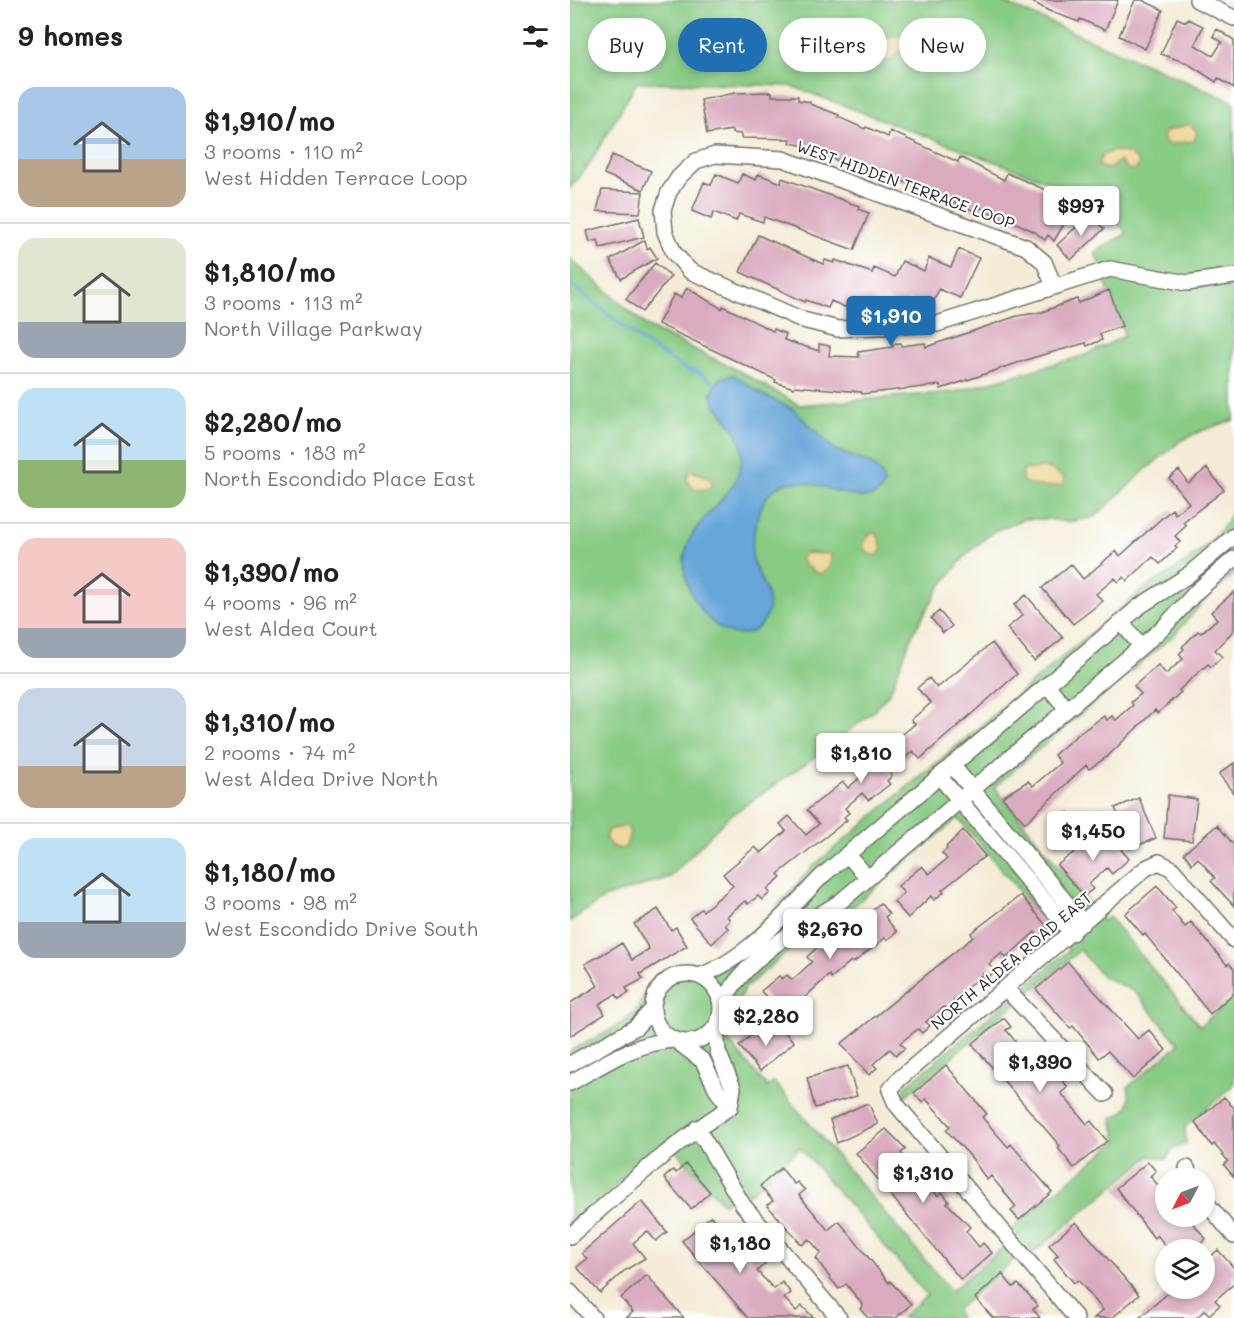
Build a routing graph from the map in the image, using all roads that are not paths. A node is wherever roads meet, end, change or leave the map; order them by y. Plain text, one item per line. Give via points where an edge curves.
1 (1197, 0) edge
2 (1234, 18) edge
3 (1234, 276) edge
4 (1234, 283) edge
5 (1054, 286) junction
6 (1208, 286) junction
7 (1234, 536) edge
8 (1234, 559) edge
9 (1121, 622) junction
10 (1141, 646) junction
11 (1047, 685) junction
12 (1067, 709) junction
13 (952, 765) junction
14 (939, 776) junction
15 (972, 789) junction
16 (959, 800) junction
17 (847, 854) junction
18 (868, 878) junction
19 (1078, 928) junction
20 (1234, 940) edge
21 (699, 976) junction
22 (1006, 989) junction
23 (722, 1004) junction
24 (653, 1009) junction
25 (716, 1028) junction
26 (676, 1041) junction
27 (570, 1064) edge
28 (570, 1083) edge
29 (1105, 1094) dead end
30 (730, 1107) junction
31 (697, 1128) junction
32 (1215, 1213) edge
33 (570, 1236) edge
34 (1234, 1236) edge
35 (570, 1292) edge
36 (593, 1318) edge
37 (839, 1318) edge
38 (1076, 1318) edge

1 - 2 street
3 - 6 street
4 - 6 street
5 - 5 street, WEST HIDDEN TERRACE LOOP via 937,324 838,329 803,320 690,271 674,254 665,232 663,210 679,177 696,161 715,155 783,159 1026,247 1044,262
5 - 6 street, WEST HIDDEN TERRACE LOOP via 1110,269 1143,275 1172,290
7 - 9 street via 1187,576
8 - 10 street
9 - 10 street
9 - 11 street
10 - 12 street
11 - 12 street
11 - 13 street
12 - 15 street
13 - 14 street
13 - 15 street
14 - 16 street
14 - 17 street
15 - 16 street
15 - 19 street
16 - 18 street
16 - 19 street
17 - 18 street
17 - 21 street via 723,967
18 - 23 street via 840,902 797,928 744,972
19 - 20 street, NORTH ALDEA ROAD EAST via 1146,868 1159,862 1171,868
19 - 22 street, NORTH ALDEA ROAD EAST
21 - 23 street via 714,987
21 - 24 street via 688,974 667,980 659,988
22 - 29 street
22 - 38 street, NORTH ALDEA ROAD EAST via 890,1090 896,1104
23 - 25 street
24 - 26 street via 658,1027
24 - 27 street via 636,1027
25 - 26 street via 700,1041
25 - 30 street via 718,1052 733,1088
26 - 28 street via 651,1041
26 - 30 street via 703,1061
30 - 31 street
31 - 33 street
31 - 37 street via 743,1205
32 - 34 street
35 - 36 street

